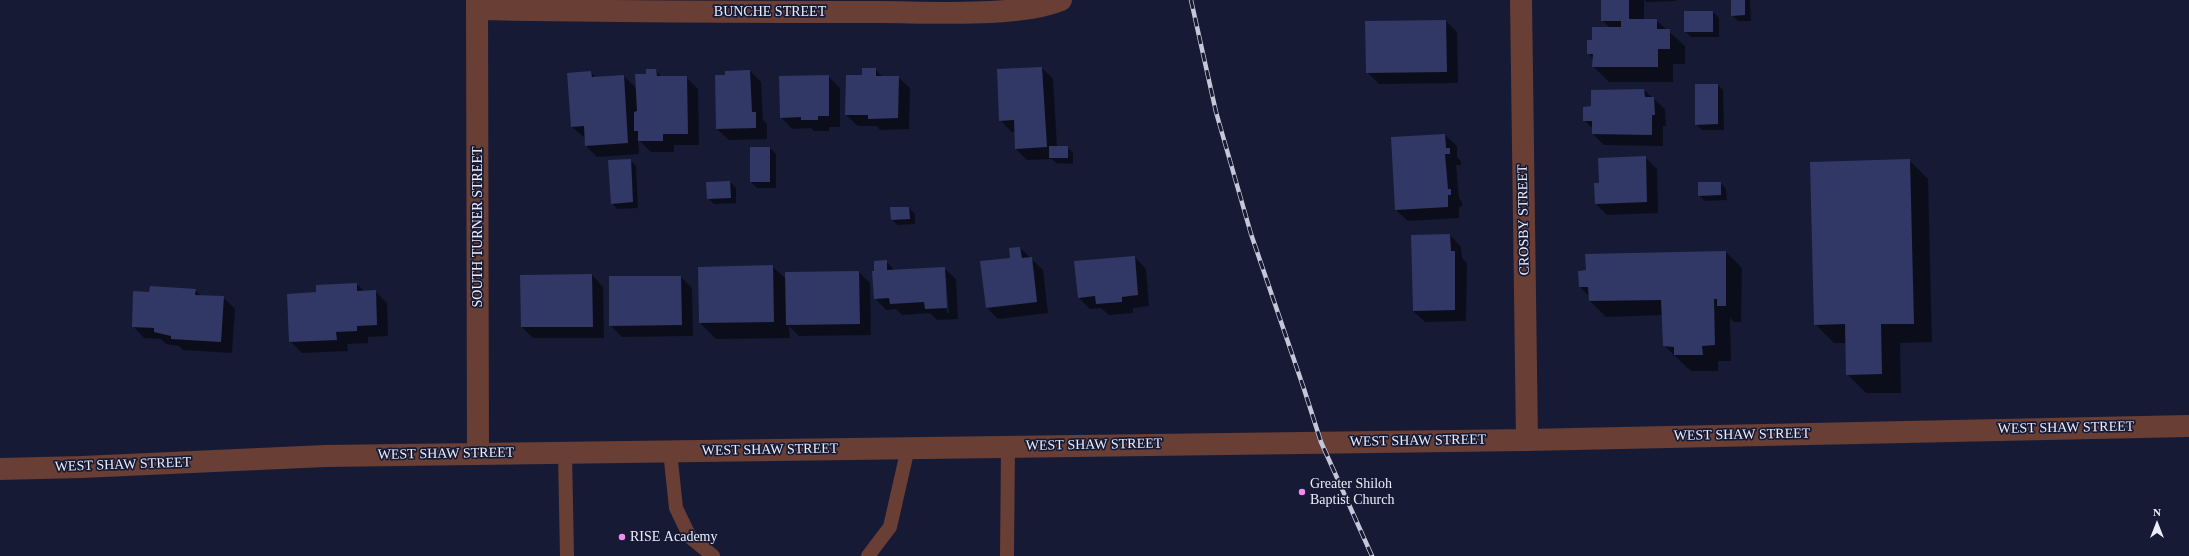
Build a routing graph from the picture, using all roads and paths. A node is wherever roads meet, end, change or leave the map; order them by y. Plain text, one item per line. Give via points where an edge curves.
1 (1062, 0) edge
2 (1521, 0) edge
3 (477, 5) edge
4 (2189, 426) edge
5 (1528, 440) junction
6 (1008, 446) junction
7 (908, 448) junction
8 (670, 451) junction
9 (565, 453) junction
10 (478, 454) junction
11 (0, 469) edge
12 (567, 556) edge
13 (713, 556) edge
14 (868, 556) edge
15 (1007, 556) edge

1 - 3 street, BUNCHE STREET via 1042,6 979,12 641,12
2 - 5 street, CROSBY STREET
3 - 10 street, SOUTH TURNER STREET
4 - 5 street, WEST SHAW STREET
5 - 6 street, WEST SHAW STREET
6 - 7 street, WEST SHAW STREET
6 - 15 lane
7 - 8 street, WEST SHAW STREET
7 - 14 lane via 890,527
8 - 9 street, WEST SHAW STREET
8 - 13 lane via 676,508 690,537
9 - 10 street, WEST SHAW STREET
9 - 12 lane
10 - 11 street, WEST SHAW STREET via 326,456

